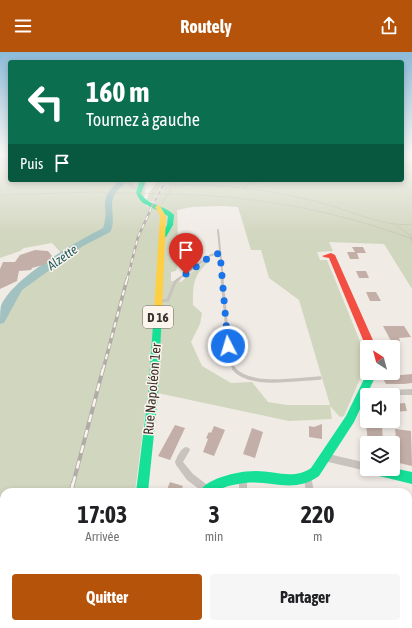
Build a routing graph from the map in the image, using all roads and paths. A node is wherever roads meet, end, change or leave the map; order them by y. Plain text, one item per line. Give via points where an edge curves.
1 (128, 182) edge
2 (172, 182) edge
3 (258, 182) edge
4 (171, 185) junction
5 (244, 188) junction
6 (140, 189) edge
7 (0, 195) edge
8 (158, 206) junction
9 (412, 224) edge
10 (397, 226) junction
11 (218, 230) dead end
12 (412, 239) edge
13 (412, 244) edge
14 (220, 253) junction
15 (326, 256) dead end
16 (159, 301) junction
17 (368, 340) edge
18 (320, 378) dead end
19 (400, 392) edge
20 (412, 392) edge
21 (360, 400) edge
22 (186, 450) dead end
23 (324, 457) junction
24 (360, 465) edge
25 (400, 475) edge
26 (412, 478) edge
27 (243, 479) junction
28 (308, 479) junction
29 (142, 488) edge
30 (203, 488) edge
31 (211, 488) edge
32 (243, 488) edge
33 (309, 488) edge

1 - 6 lane via 133,188
2 - 4 path
3 - 5 path
4 - 5 path via 198,184
4 - 8 path via 164,202
5 - 10 path via 290,195 340,207
6 - 8 main road, D 16 via 140,198
7 - 12 path, bridge via 73,192 245,198 310,208 364,222
8 - 16 main road, Rue Napoléon 1er / D 16 via 168,211 172,219 163,238
9 - 10 path
10 - 12 path via 407,232
11 - 14 lane
12 - 13 path
14 - 16 lane via 211,256 176,282 168,300
14 - 18 lane via 232,368 246,378
15 - 17 main road via 331,255
16 - 29 main road, Rue Napoléon 1er / D 16 via 153,398
19 - 20 street
21 - 23 main road via 350,420
22 - 30 street via 179,462
23 - 24 street
23 - 28 main road
25 - 26 main road
27 - 28 main road via 263,476 297,482
27 - 31 main road via 221,482
27 - 32 street
28 - 33 street

